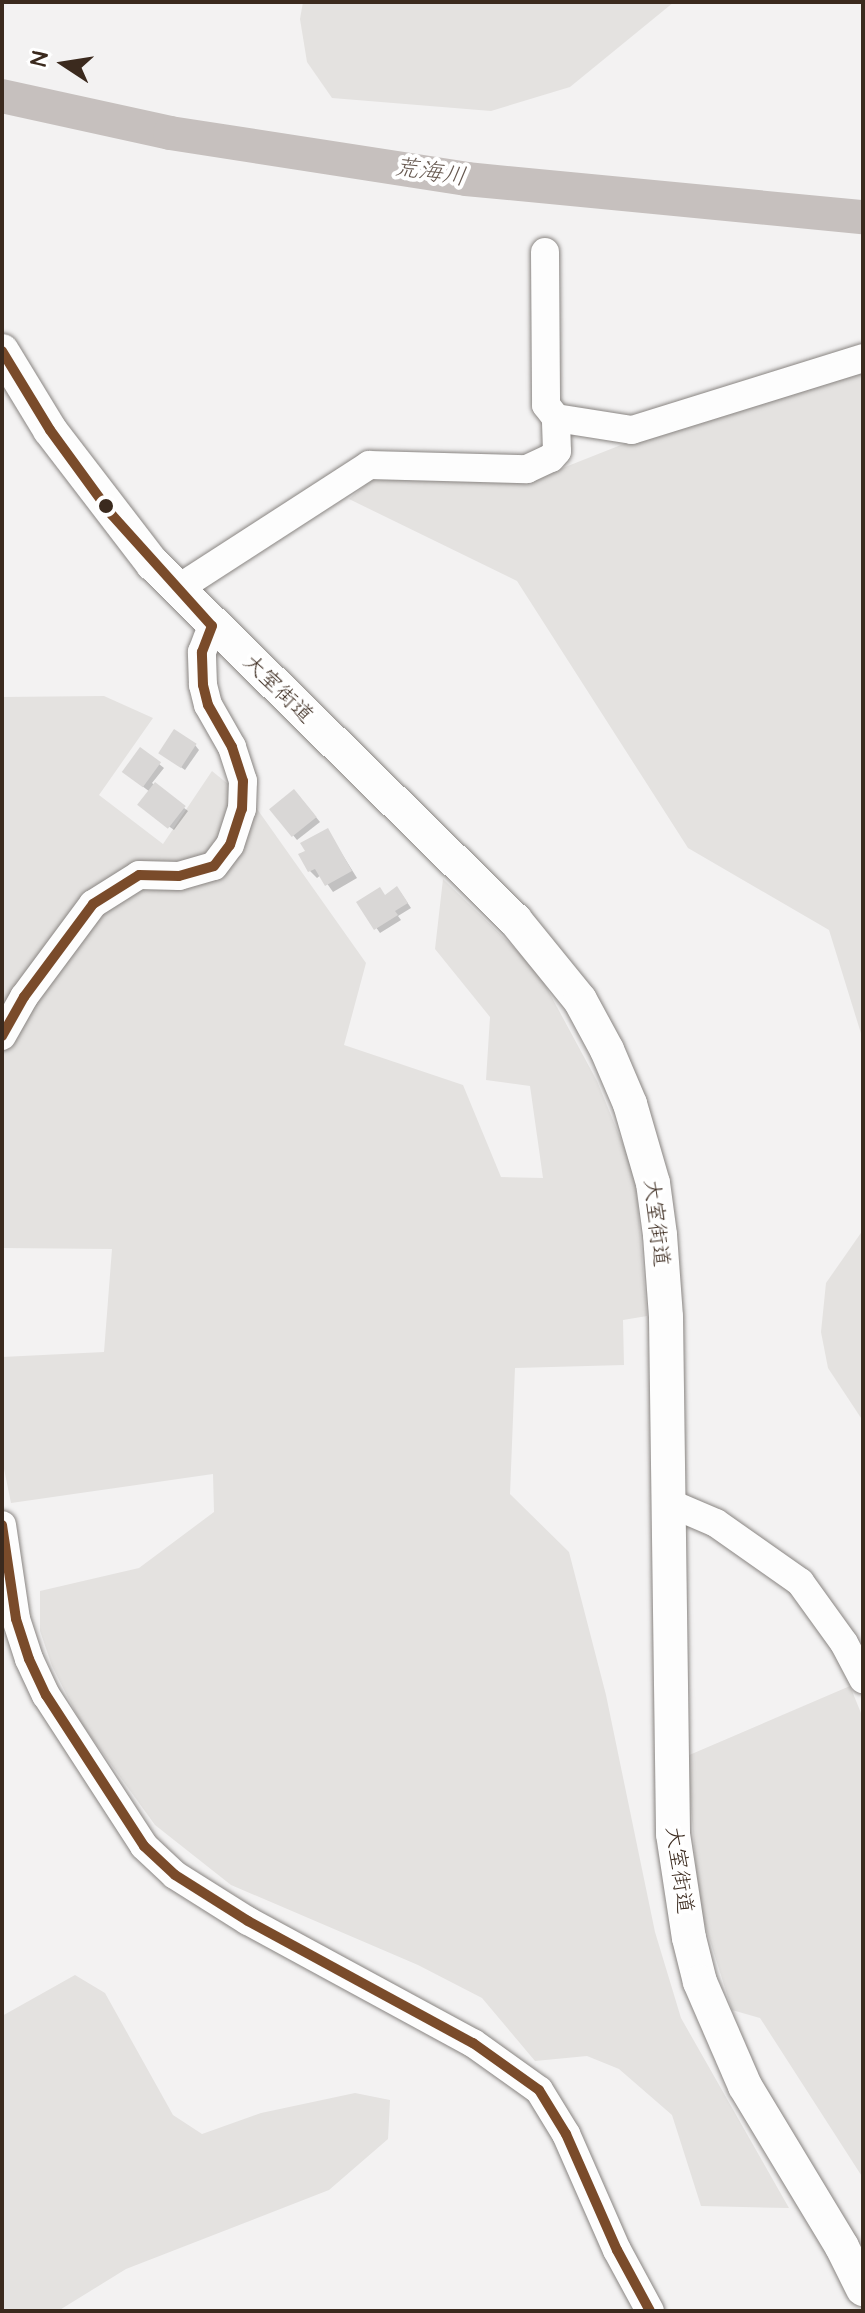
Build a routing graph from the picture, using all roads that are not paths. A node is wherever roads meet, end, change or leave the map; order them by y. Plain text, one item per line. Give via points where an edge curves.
1 (545, 252) dead end
2 (2, 351) edge
3 (863, 358) edge
4 (556, 418) junction
5 (176, 590) junction
6 (212, 626) junction
7 (2, 1036) edge
8 (667, 1502) junction
9 (2, 1525) edge
10 (863, 1679) edge
11 (853, 2251) edge
12 (863, 2289) edge
13 (650, 2311) edge

1 - 4 street via 546,405
2 - 5 main road, 大室街道 via 78,470
3 - 4 street via 632,430
4 - 5 street via 557,451 539,464 527,469 369,465
5 - 6 main road, 大室街道
6 - 7 street via 202,652 203,685 243,781 242,809 230,845 214,866 179,876 139,875 93,904 24,997
6 - 8 main road, 大室街道 via 515,920 580,1000 607,1050 630,1104 653,1183 666,1317
8 - 10 street via 716,1523 800,1582
8 - 11 main road, 大室街道 via 673,1834 689,1938 700,1982 745,2086
9 - 13 street via 16,1619 29,1659 46,1695 144,1846 175,1875 248,1921 473,2043 539,2090 566,2134
11 - 12 main road, 大室街道

